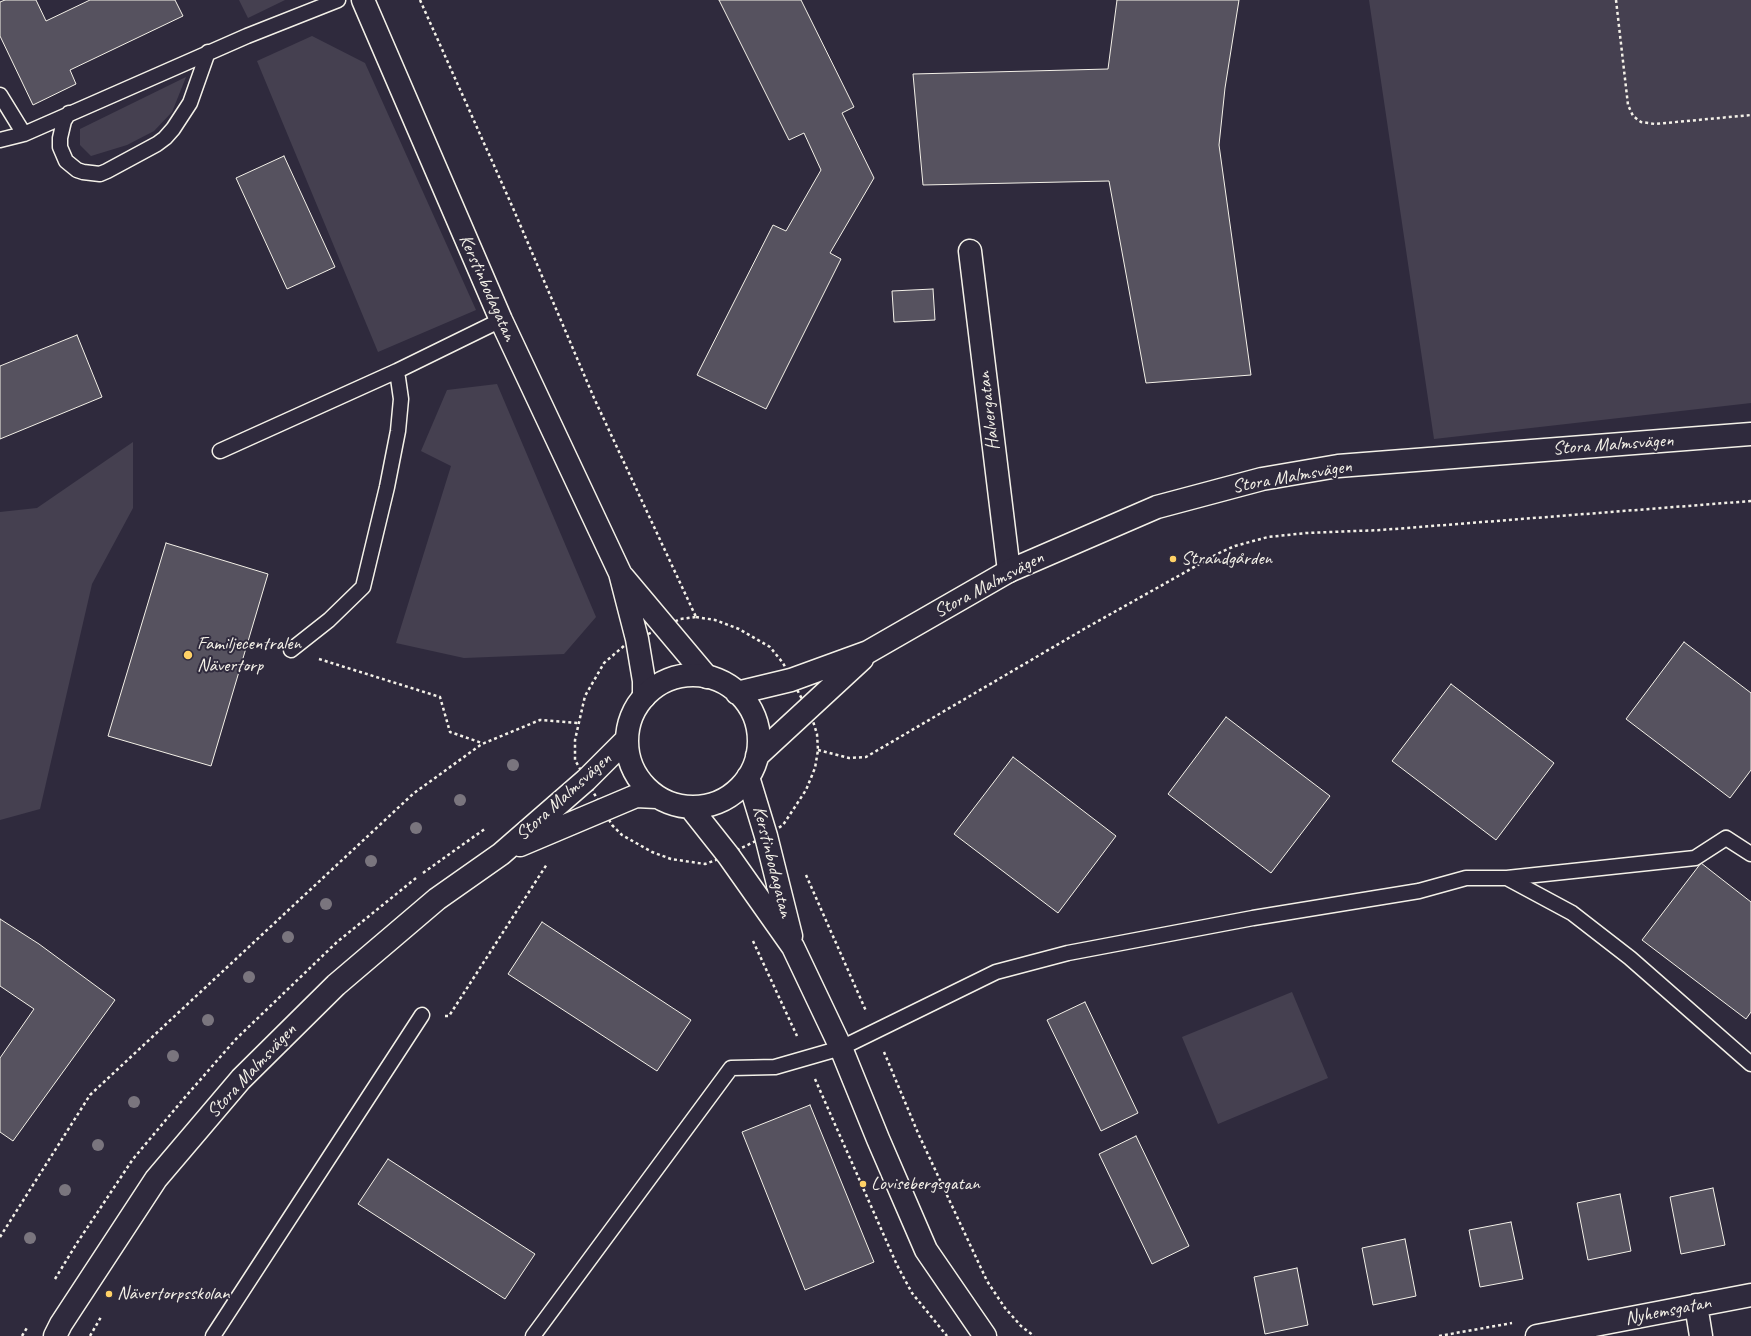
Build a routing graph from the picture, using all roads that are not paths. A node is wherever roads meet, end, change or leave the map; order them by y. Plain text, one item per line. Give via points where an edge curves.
1 (338, 0) edge
2 (363, 0) edge
3 (208, 52) junction
4 (0, 95) edge
5 (69, 113) junction
6 (24, 134) junction
7 (0, 140) edge
8 (970, 251) dead end
9 (501, 320) junction
10 (397, 371) junction
11 (1751, 434) edge
12 (220, 451) dead end
13 (1009, 570) junction
14 (620, 573) junction
15 (291, 650) road end
16 (868, 652) junction
17 (707, 677) junction
18 (737, 693) junction
19 (644, 697) junction
20 (627, 739) junction
21 (757, 756) junction
22 (748, 777) junction
23 (657, 797) junction
24 (690, 807) junction
25 (501, 854) junction
26 (1751, 854) edge
27 (1507, 878) junction
28 (793, 947) junction
29 (422, 1015) road end
30 (841, 1048) junction
31 (1751, 1064) edge
32 (1751, 1295) edge
33 (1696, 1305) junction
34 (55, 1336) edge
35 (213, 1336) edge
36 (533, 1336) edge
37 (985, 1336) edge
38 (1537, 1336) edge
39 (1700, 1336) edge

1 - 3 lane
2 - 9 street, Kerstinbodagatan
3 - 5 lane
3 - 5 lane via 190,103 173,129 157,144 108,171 100,174 83,172 66,161 60,147 60,138
4 - 6 lane
5 - 6 lane
6 - 7 lane
8 - 13 street, Halvergatan
9 - 10 lane
9 - 14 street, Kerstinbodagatan
10 - 12 lane
10 - 15 lane via 401,399 398,431 363,587
11 - 13 street, Stora Malmsvägen via 1338,466 1262,479 1157,507
13 - 16 street, Stora Malmsvägen
14 - 17 street, Kerstinbodagatan
14 - 19 street, Kerstinbodagatan via 637,639 644,680
16 - 18 street, Stora Malmsvägen via 791,680
16 - 21 street, Stora Malmsvägen
17 - 18 street via 723,683
17 - 19 street via 684,676 669,680
18 - 21 street via 753,715 758,733
19 - 20 street via 632,717
20 - 23 street via 627,750 634,772
20 - 25 street, Stora Malmsvägen via 586,780
21 - 22 street
22 - 24 street via 733,794 721,801 701,807
22 - 28 street, Kerstinbodagatan via 766,836
23 - 24 street via 673,804
23 - 25 street, Stora Malmsvägen via 636,796
24 - 28 street, Kerstinbodagatan via 728,855
25 - 34 street, Stora Malmsvägen via 437,899 336,985 241,1079 156,1179
26 - 27 lane via 1726,838 1695,858
27 - 30 lane via 1466,878 1419,891 1253,918 1068,953 996,972
27 - 31 lane via 1572,913 1630,958
28 - 30 street, Kerstinbodagatan
29 - 35 lane
30 - 36 lane via 775,1067 731,1068
30 - 37 street, Kerstinbodagatan via 926,1250
32 - 33 street, Nyhemsgatan
33 - 38 street, Nyhemsgatan
33 - 39 street

